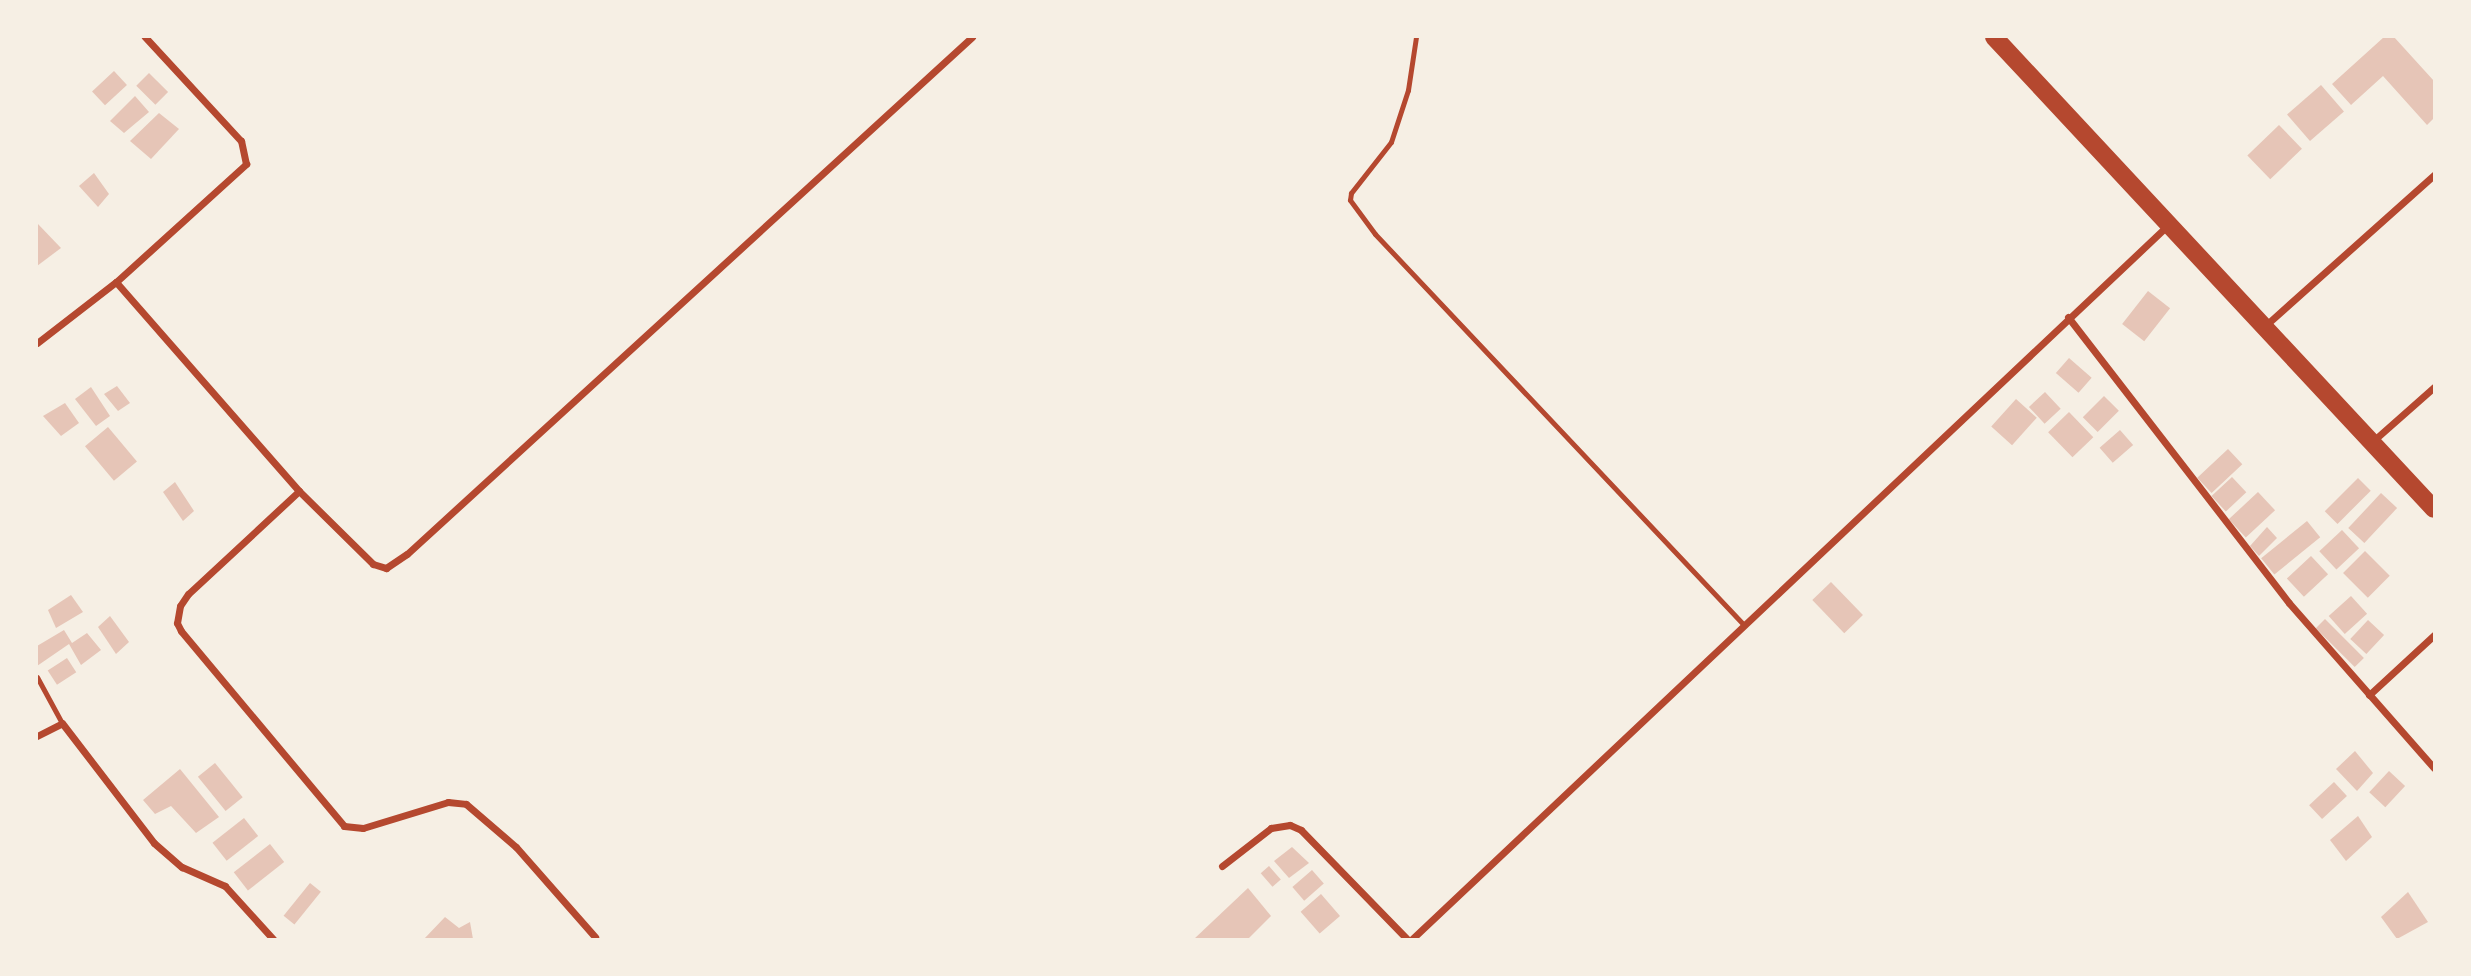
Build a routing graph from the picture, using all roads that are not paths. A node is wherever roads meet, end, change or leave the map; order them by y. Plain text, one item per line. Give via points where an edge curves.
1 (145, 37) edge
2 (972, 37) edge
3 (1416, 37) edge
4 (1994, 37) edge
5 (2434, 175) edge
6 (2168, 225) junction
7 (116, 282) junction
8 (2068, 317) junction
9 (2266, 325) junction
10 (37, 343) edge
11 (2434, 387) edge
12 (2373, 442) junction
13 (299, 491) junction
14 (2434, 509) edge
15 (1744, 625) junction
16 (2434, 635) edge
17 (37, 677) edge
18 (2369, 695) junction
19 (62, 723) junction
20 (37, 736) edge
21 (2434, 768) edge
22 (1222, 866) dead end
23 (595, 938) edge
24 (273, 939) edge
25 (1406, 939) edge
26 (1412, 939) edge

1 - 7 street via 241,141 246,164
2 - 13 street via 407,554 386,568 373,564
3 - 15 lane via 1408,90 1391,142 1350,200 1375,234
4 - 6 main road
5 - 9 street
6 - 8 street
6 - 9 main road
7 - 10 street
7 - 13 street
8 - 15 street
8 - 18 street via 2280,592
9 - 12 main road
11 - 12 street
12 - 14 main road
13 - 23 street via 188,594 180,606 177,622 181,631 344,827 363,828 448,802 466,804 516,847
15 - 26 street
16 - 18 street
17 - 19 lane
18 - 21 street
19 - 20 street
19 - 24 street via 154,843 181,867 225,886
22 - 25 street via 1272,828 1290,825 1301,830

